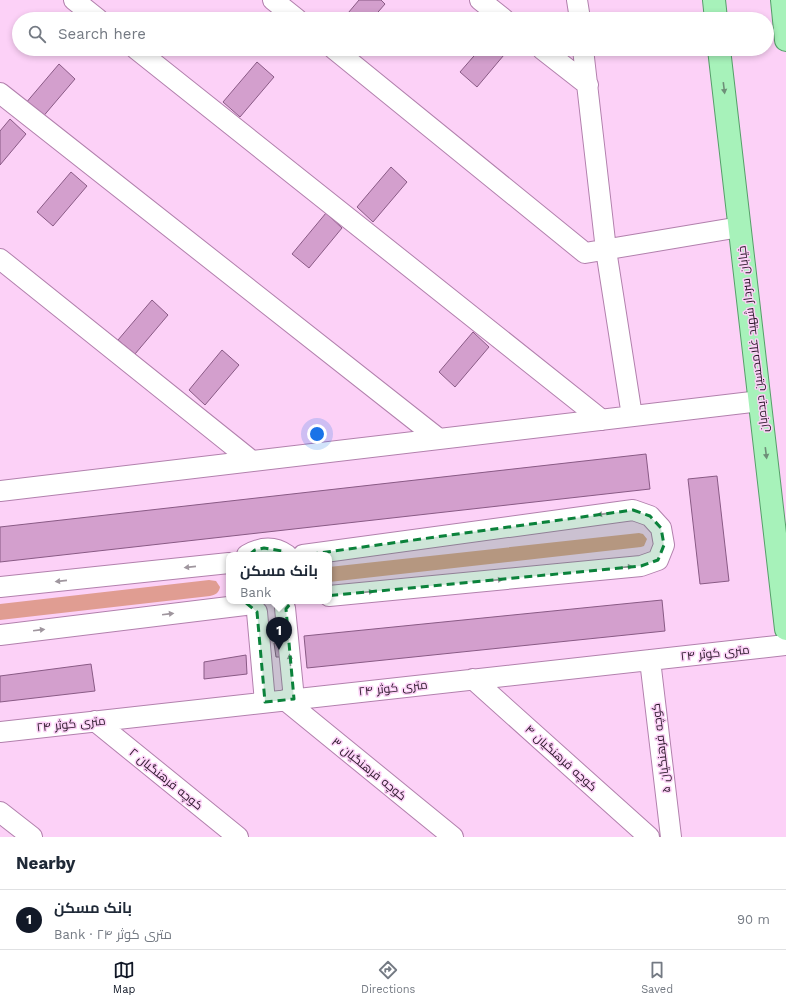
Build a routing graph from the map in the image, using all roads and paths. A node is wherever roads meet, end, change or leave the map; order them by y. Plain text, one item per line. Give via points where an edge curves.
1 (74, 0) edge
2 (273, 0) edge
3 (480, 0) edge
4 (577, 0) edge
5 (714, 0) edge
6 (782, 0) edge
7 (89, 12) edge
8 (288, 12) edge
9 (495, 12) edge
10 (579, 12) edge
11 (715, 12) edge
12 (786, 40) edge
13 (145, 56) edge
14 (343, 56) edge
15 (551, 56) edge
16 (585, 56) edge
17 (720, 56) edge
18 (588, 85) junction
19 (0, 93) edge
20 (740, 227) junction
21 (606, 250) junction
22 (0, 258) edge
23 (760, 401) junction
24 (632, 416) junction
25 (602, 420) junction
26 (439, 439) junction
27 (252, 461) junction
28 (0, 491) edge
29 (252, 552) edge
30 (282, 552) edge
31 (325, 552) edge
32 (226, 563) edge
33 (782, 564) edge
34 (0, 587) edge
35 (332, 596) edge
36 (289, 604) edge
37 (248, 606) edge
38 (786, 629) edge
39 (0, 635) edge
40 (786, 645) edge
41 (650, 660) junction
42 (473, 679) junction
43 (281, 701) junction
44 (95, 721) junction
45 (0, 732) edge
46 (0, 812) edge
47 (32, 837) edge
48 (238, 837) edge
49 (453, 837) edge
50 (649, 837) edge
51 (672, 837) edge

1 - 7 street
2 - 8 street
3 - 9 street
4 - 10 street
5 - 11 main road
6 - 12 main road
13 - 25 street
14 - 21 street via 585,253
15 - 18 street
16 - 18 street
17 -> 20 main road, خیابان سردار شهید غلامحسین دیده‌بان
18 - 21 street
19 - 26 street
20 - 21 street
20 - 23 main road, خیابان سردار شهید غلامحسین دیده‌بان
21 - 24 street
22 - 27 street
23 - 24 street
23 -> 33 main road, خیابان سردار شهید غلامحسین دیده‌بان
24 - 25 street
25 - 26 street
26 - 27 street
27 - 28 street
29 - 30 street via 273,548
35 -> 31 street via 642,566 658,560 664,545 661,528 650,516 633,510
32 -> 34 street
33 - 38 main road, خیابان سردار شهید غلامحسین دیده‌بان
36 - 37 street via 271,613
43 -> 36 street
39 -> 37 street
37 - 43 street
40 - 41 street, ۲۴ متری کوثر
41 - 42 street, ۲۴ متری کوثر
41 - 51 street, کوچه فرهنگیان ۵
42 - 43 street, ۲۴ متری کوثر
42 - 50 street, کوچه فرهنگیان ۴
43 - 44 street, ۲۴ متری کوثر
43 - 49 street, کوچه فرهنگیان ۳
44 - 45 street, ۲۴ متری کوثر
44 - 48 street, کوچه فرهنگیان ۲
46 - 47 street

